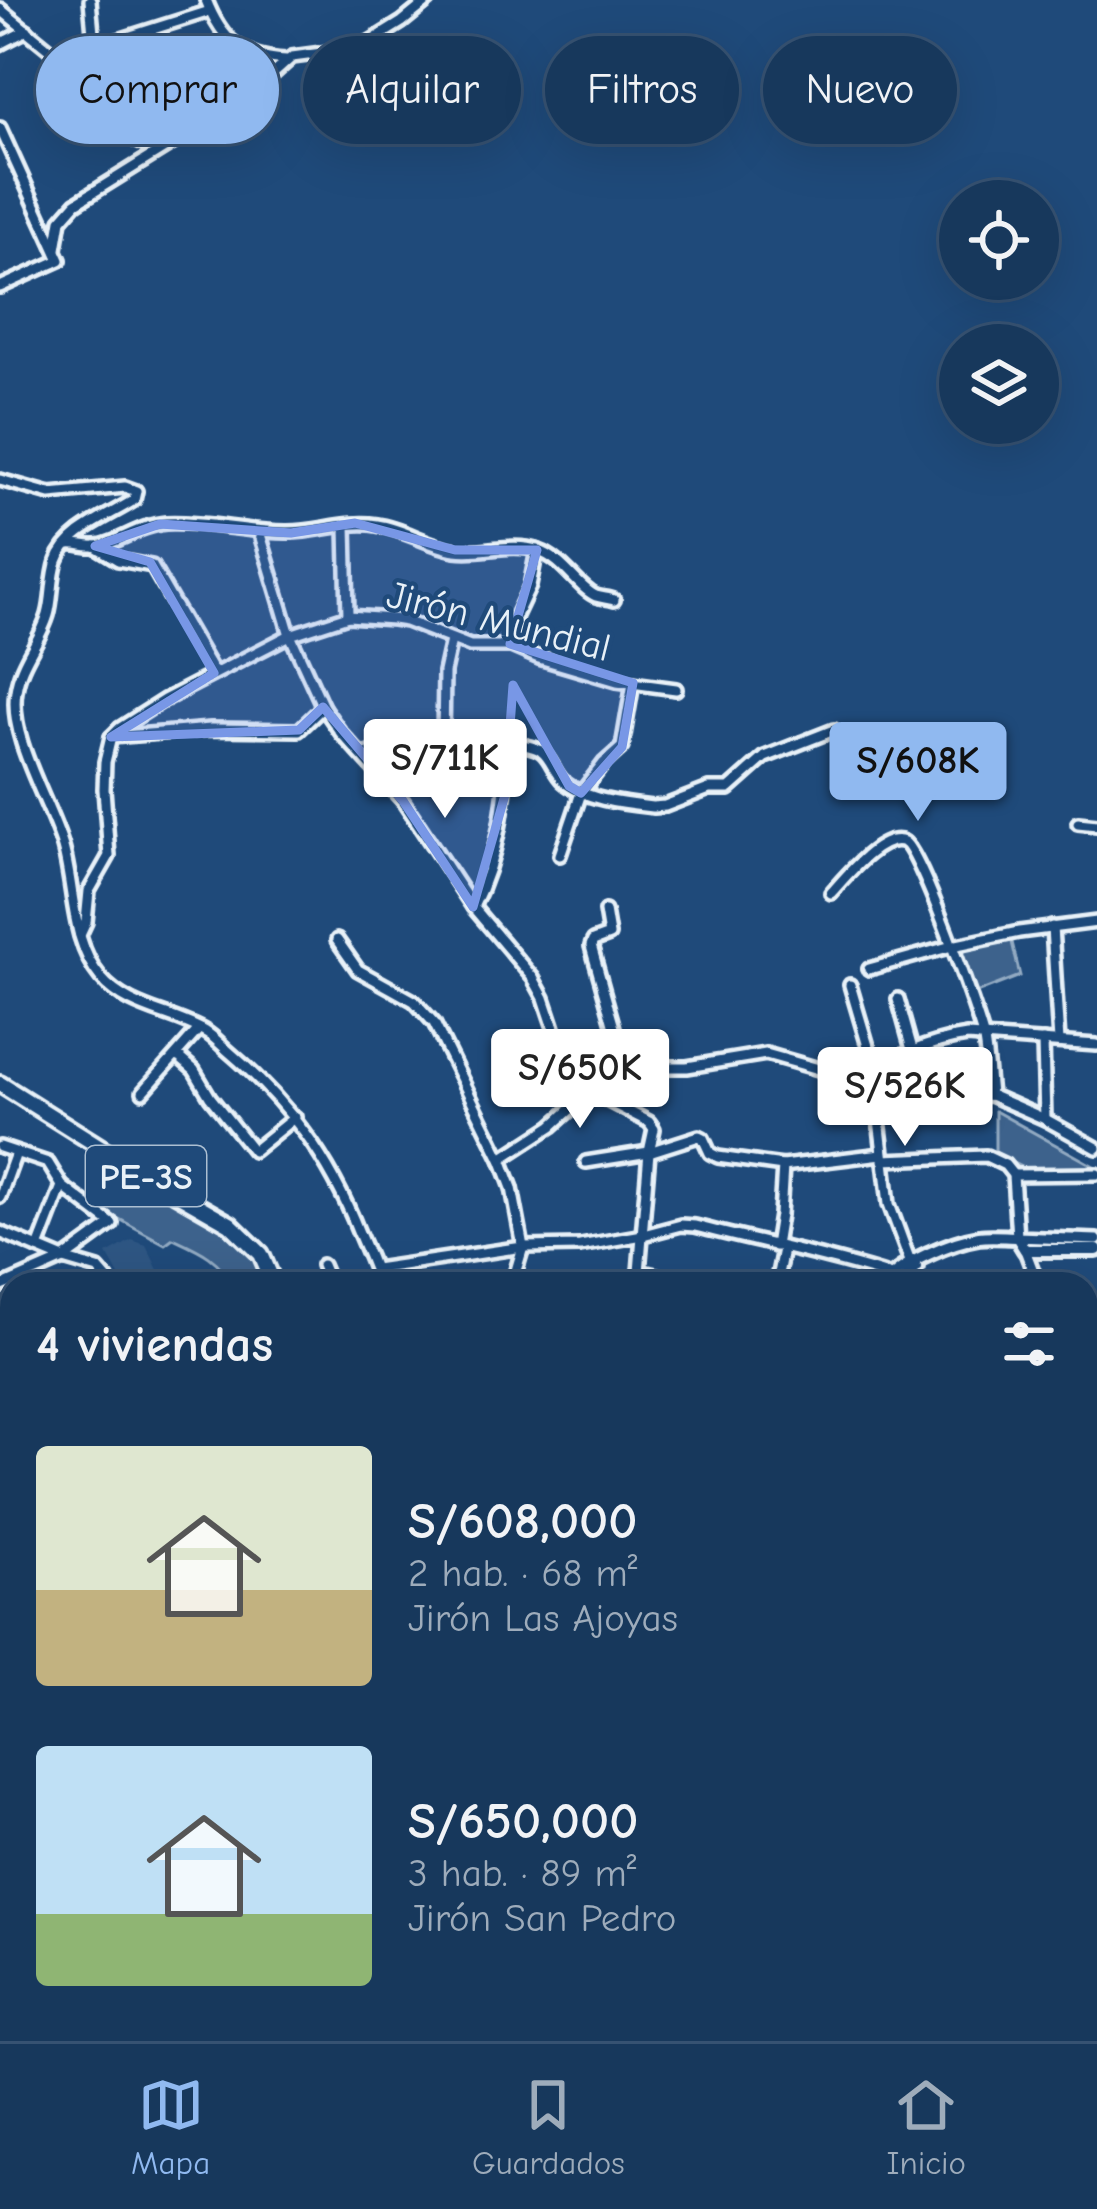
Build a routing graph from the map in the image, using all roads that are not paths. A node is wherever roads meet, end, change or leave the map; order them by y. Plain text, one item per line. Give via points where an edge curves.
1 (89, 0) edge
2 (429, 0) edge
3 (208, 6) edge
4 (0, 9) edge
5 (27, 30) junction
6 (92, 36) edge
7 (126, 36) edge
8 (226, 36) edge
9 (36, 38) edge
10 (0, 44) edge
11 (279, 59) edge
12 (287, 60) junction
13 (279, 68) edge
14 (0, 128) edge
15 (170, 144) edge
16 (58, 255) junction
17 (0, 269) edge
18 (4, 285) edge
19 (0, 480) edge
20 (346, 525) junction
21 (259, 531) junction
22 (68, 544) junction
23 (95, 546) junction
24 (537, 550) junction
25 (614, 600) dead end
26 (348, 616) junction
27 (290, 635) junction
28 (451, 640) junction
29 (511, 646) junction
30 (214, 673) junction
31 (633, 683) junction
32 (676, 689) dead end
33 (323, 707) junction
34 (834, 730) dead end
35 (111, 737) junction
36 (443, 742) junction
37 (509, 744) junction
38 (363, 755) junction
39 (581, 793) junction
40 (1078, 823) dead end
41 (1097, 825) edge
42 (560, 855) dead end
43 (831, 893) dead end
44 (472, 907) junction
45 (605, 911) dead end
46 (1097, 922) edge
47 (1052, 927) junction
48 (80, 935) junction
49 (337, 940) dead end
50 (952, 946) junction
51 (869, 969) dead end
52 (850, 986) dead end
53 (898, 1000) dead end
54 (199, 1029) junction
55 (983, 1037) junction
56 (1043, 1041) junction
57 (1059, 1042) junction
58 (1097, 1046) edge
59 (913, 1053) junction
60 (178, 1056) junction
61 (621, 1058) junction
62 (875, 1070) junction
63 (861, 1082) junction
64 (0, 1084) edge
65 (143, 1092) dead end
66 (591, 1092) junction
67 (990, 1096) junction
68 (878, 1100) junction
69 (295, 1117) junction
70 (1045, 1119) junction
71 (0, 1147) edge
72 (1097, 1148) edge
73 (649, 1152) junction
74 (16, 1153) junction
75 (883, 1157) junction
76 (501, 1159) junction
77 (586, 1162) dead end
78 (783, 1166) junction
79 (1013, 1174) junction
80 (1097, 1174) edge
81 (62, 1186) junction
82 (0, 1197) edge
83 (0, 1232) edge
84 (643, 1235) junction
85 (1017, 1237) junction
86 (1097, 1240) edge
87 (523, 1247) junction
88 (38, 1248) junction
89 (778, 1248) junction
90 (1025, 1250) junction
91 (1097, 1250) edge
92 (927, 1256) junction
93 (64, 1259) junction
94 (911, 1264) junction
95 (322, 1265) dead end
96 (375, 1268) junction
97 (640, 1271) joint
98 (34, 1272) edge
99 (103, 1272) edge
100 (269, 1272) edge
101 (325, 1272) edge
102 (376, 1272) edge
103 (516, 1272) edge
104 (644, 1272) edge
105 (777, 1272) edge
106 (873, 1272) edge
107 (902, 1272) edge
108 (905, 1272) edge
109 (1033, 1272) edge

1 - 6 street
2 - 12 street via 360,47
3 - 7 street
3 - 8 street
4 - 5 street
5 - 9 street
5 - 10 street
11 - 12 street
12 - 13 street
14 - 16 street
15 - 16 street via 69,208
16 - 18 street
17 - 18 street
19 - 22 street via 50,494 136,491
20 - 21 street
20 - 24 street via 387,526 455,550
20 - 26 street
21 - 23 street via 160,524
21 - 27 street
22 - 23 street
22 - 48 street via 15,696 26,753 63,845
23 - 30 street via 152,566
24 - 25 street via 596,596
24 - 29 street
26 - 27 street, Jirón Mundial
26 - 28 street, Jirón Mundial via 406,622
27 - 30 street, Jirón Mundial
27 - 33 street
28 - 29 street, Jirón Mundial
28 - 36 street
29 - 31 street, Jirón Mundial
30 - 35 street, Jirón Mundial
31 - 32 street, Jirón Mundial
31 - 39 street via 622,747
33 - 35 street via 299,730
33 - 38 street
34 - 39 street via 765,757 729,789 665,806
35 - 48 street via 104,789 109,856 89,891
36 - 37 street
36 - 38 street
37 - 39 street via 539,749
37 - 44 street via 496,845
38 - 44 street via 403,800
39 - 42 street
40 - 41 street
43 - 50 street via 869,853 904,842
44 - 61 street via 533,978 554,1032
45 - 61 street via 609,935 591,946
46 - 47 street
47 - 50 street
47 - 57 street
48 - 54 street via 108,986
49 - 76 street via 358,970 414,1001 434,1023
50 - 51 street
50 - 55 street
52 - 62 street
53 - 59 street
54 - 60 street
54 - 69 street
55 - 56 street
55 - 59 street via 951,1038
55 - 67 street
56 - 57 street
56 - 70 street
57 - 58 street
59 - 62 street
60 - 65 street
60 - 69 street via 254,1151
61 - 63 street via 665,1069 766,1054
61 - 66 street
62 - 63 street
63 - 68 street via 875,1085
64 - 100 highway, PE-3S via 230,1224
66 - 73 street via 649,1122
66 - 76 street
67 - 68 street
67 - 70 street
68 - 75 street
69 - 96 street
70 - 72 street
71 - 74 street
73 - 77 street
73 - 78 street via 699,1136 718,1157
73 - 84 street
74 - 81 street via 48,1163
74 - 82 street
75 - 78 street
75 - 79 street via 986,1156
75 - 94 street via 889,1204
76 - 87 street
78 - 89 street
79 - 80 street
79 - 85 street
81 - 88 street
81 - 93 street via 112,1223
83 - 88 street
84 - 87 street
84 - 89 street via 695,1226
84 - 97 street
85 - 86 street
85 - 90 street
85 - 92 street via 980,1236
87 - 96 street
87 - 103 street
88 - 93 street
89 - 105 street
89 - 106 street
90 - 91 street
90 - 109 street
92 - 94 street
92 - 108 street
93 - 98 street
93 - 99 street
94 - 107 street
95 - 101 street
96 - 102 street
97 - 104 street

